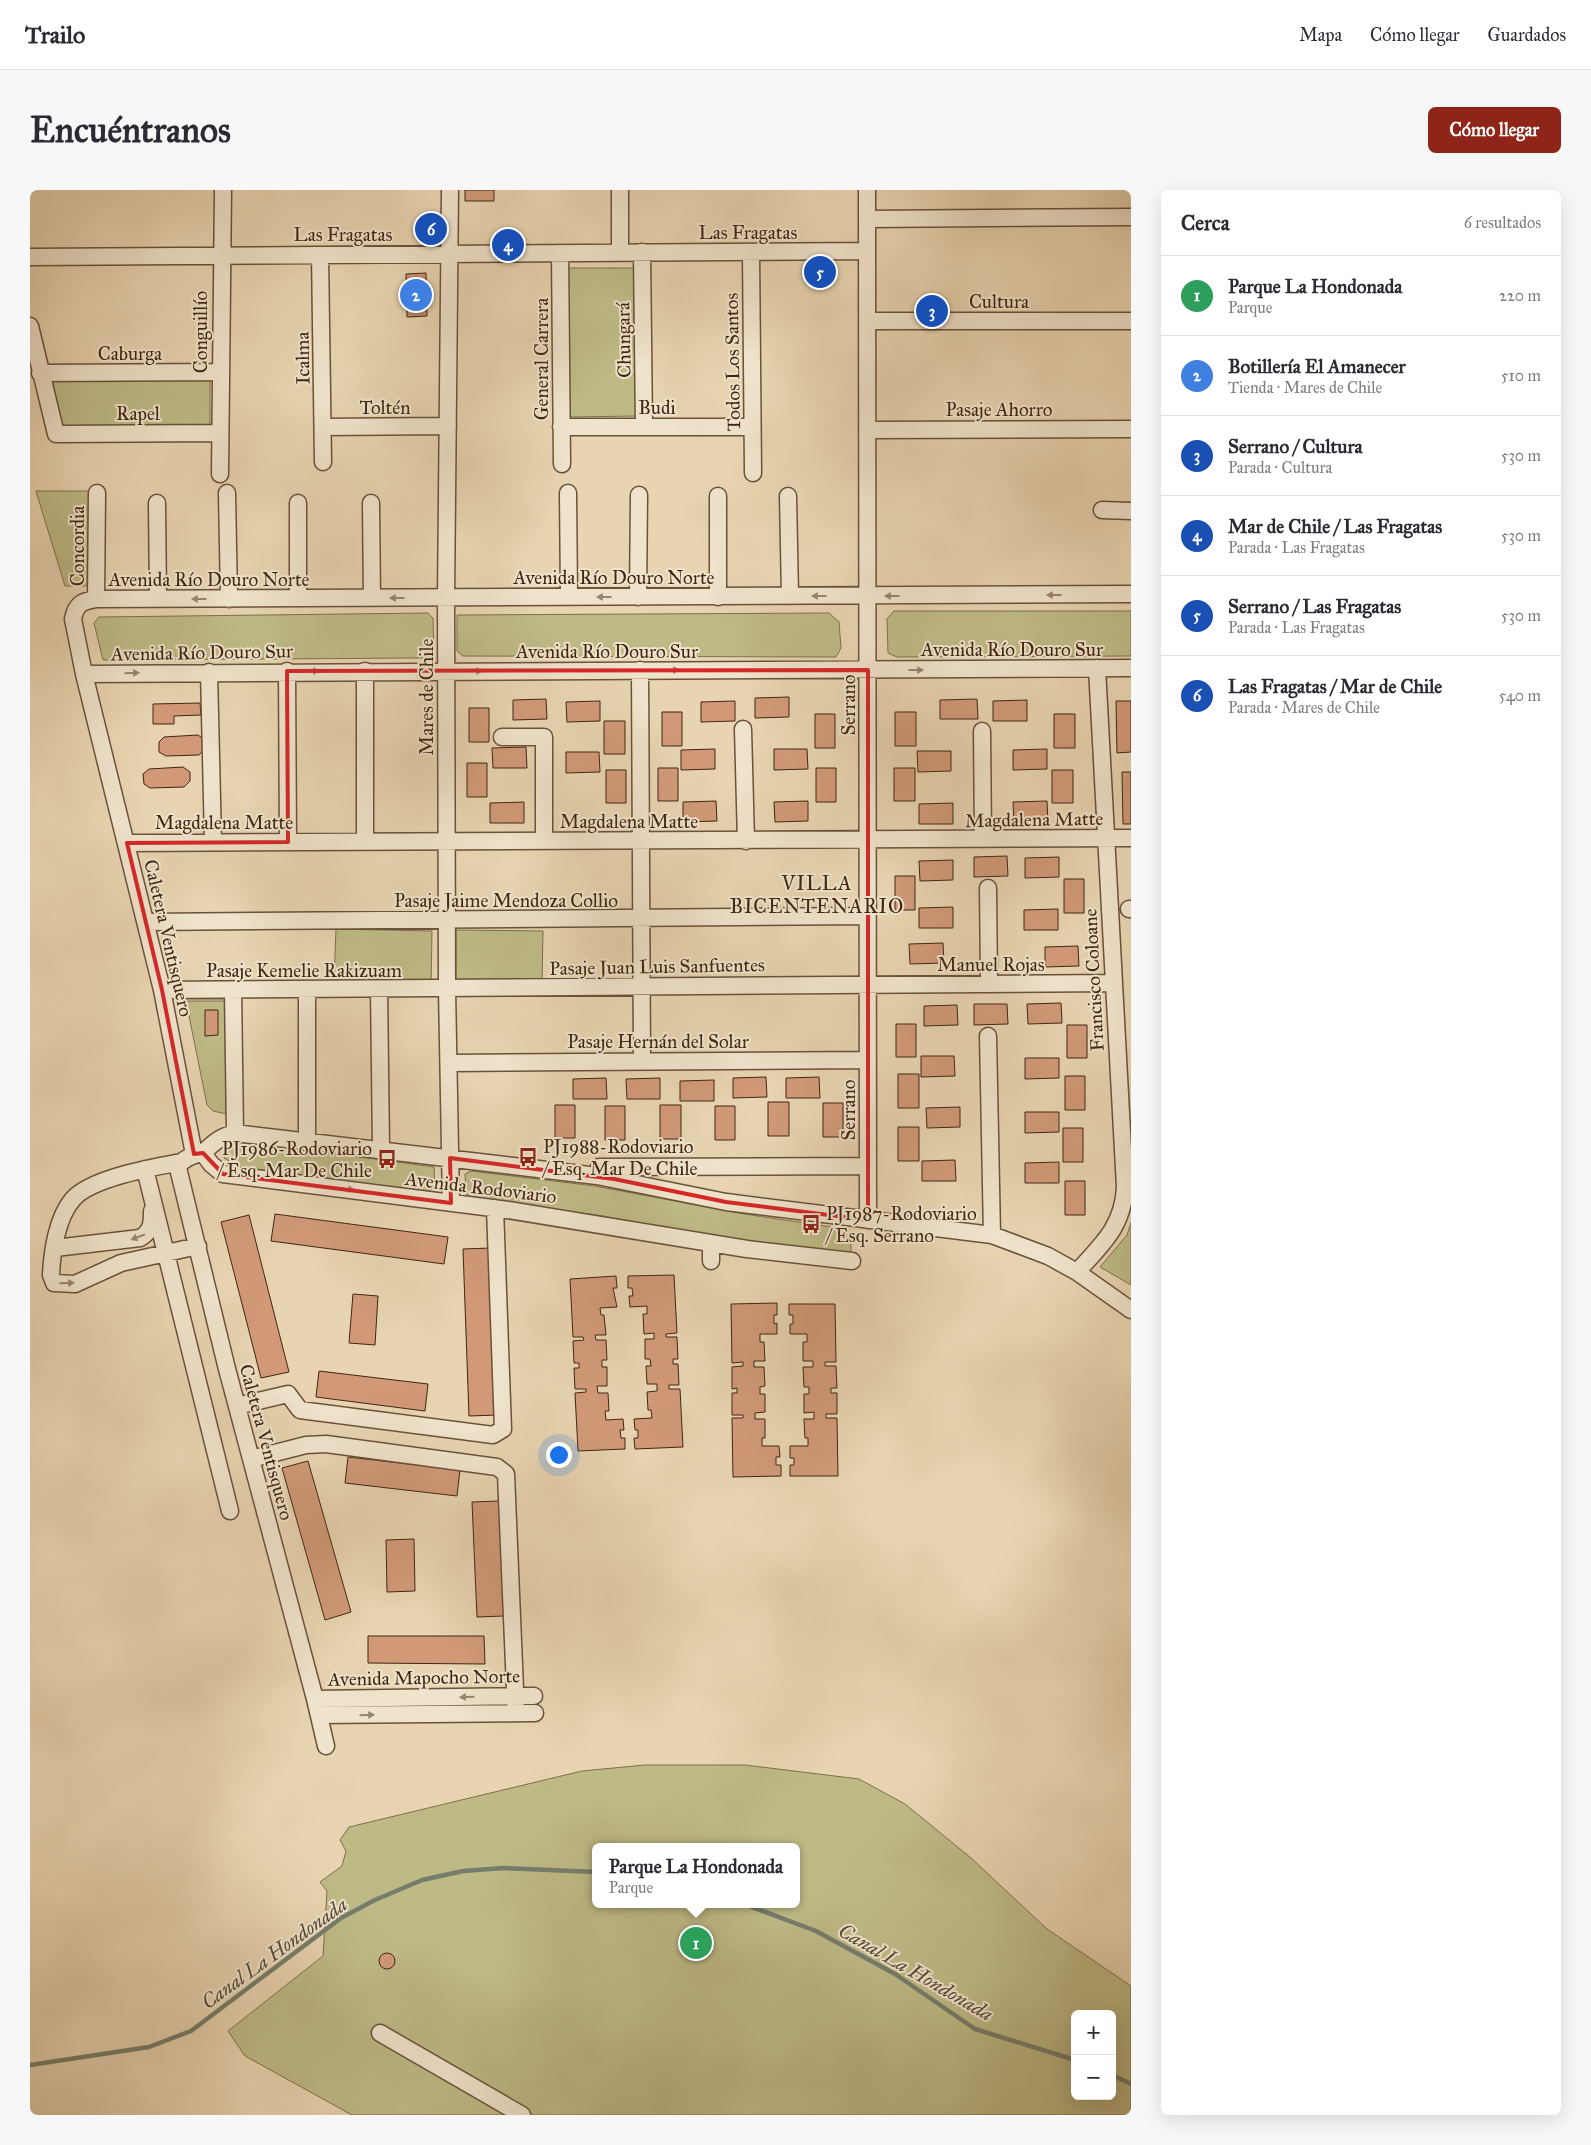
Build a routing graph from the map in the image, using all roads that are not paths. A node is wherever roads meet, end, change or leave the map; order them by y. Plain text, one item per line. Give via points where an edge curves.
1 (223, 190) edge
2 (450, 190) edge
3 (620, 190) edge
4 (867, 190) edge
5 (1131, 217) edge
6 (867, 219) junction
7 (867, 251) junction
8 (642, 252) junction
9 (751, 252) junction
10 (560, 253) junction
11 (620, 253) junction
12 (450, 254) junction
13 (221, 255) junction
14 (320, 255) junction
15 (30, 257) edge
16 (867, 321) junction
17 (1131, 321) edge
18 (30, 326) edge
19 (220, 372) junction
20 (40, 373) junction
21 (448, 426) junction
22 (323, 427) junction
23 (561, 427) junction
24 (644, 427) junction
25 (752, 427) junction
26 (1131, 429) edge
27 (868, 430) junction
28 (220, 433) junction
29 (323, 462) dead end
30 (562, 464) dead end
31 (753, 473) dead end
32 (220, 474) dead end
33 (97, 493) dead end
34 (227, 493) dead end
35 (568, 493) dead end
36 (639, 495) dead end
37 (718, 496) dead end
38 (788, 496) dead end
39 (298, 502) dead end
40 (157, 503) dead end
41 (371, 503) dead end
42 (1102, 510) dead end
43 (1131, 510) edge
44 (1131, 594) edge
45 (790, 596) junction
46 (868, 596) junction
47 (569, 597) junction
48 (638, 597) junction
49 (718, 597) junction
50 (298, 598) junction
51 (372, 598) junction
52 (446, 598) junction
53 (96, 599) junction
54 (158, 599) junction
55 (229, 599) junction
56 (1097, 668) junction
57 (1131, 668) edge
58 (640, 670) junction
59 (868, 670) junction
60 (286, 671) junction
61 (209, 672) junction
62 (365, 672) junction
63 (446, 672) junction
64 (84, 674) junction
65 (743, 729) dead end
66 (982, 731) dead end
67 (502, 737) dead end
68 (1105, 838) junction
69 (1131, 838) edge
70 (983, 839) junction
71 (867, 840) junction
72 (544, 841) junction
73 (639, 841) junction
74 (746, 841) junction
75 (213, 842) junction
76 (288, 842) junction
77 (365, 842) junction
78 (447, 842) junction
79 (127, 843) junction
80 (988, 888) dead end
81 (868, 916) junction
82 (640, 919) junction
83 (447, 920) junction
84 (145, 922) junction
85 (868, 983) junction
86 (1114, 983) junction
87 (989, 984) junction
88 (641, 987) junction
89 (380, 989) junction
90 (447, 989) junction
91 (162, 990) junction
92 (233, 990) junction
93 (307, 990) junction
94 (988, 1036) dead end
95 (868, 1060) junction
96 (642, 1061) junction
97 (449, 1063) junction
98 (235, 1133) junction
99 (307, 1141) junction
100 (1127, 1143) edge
101 (380, 1150) junction
102 (193, 1156) junction
103 (450, 1158) junction
104 (868, 1166) junction
105 (145, 1169) junction
106 (598, 1176) junction
107 (152, 1196) junction
108 (451, 1203) junction
109 (495, 1208) junction
110 (868, 1220) junction
111 (992, 1235) junction
112 (710, 1243) junction
113 (198, 1246) junction
114 (55, 1248) junction
115 (165, 1253) junction
116 (711, 1260) dead end
117 (852, 1261) dead end
118 (1077, 1272) junction
119 (1131, 1310) edge
120 (237, 1406) junction
121 (251, 1459) junction
122 (230, 1511) dead end
123 (515, 1696) junction
124 (534, 1696) dead end
125 (315, 1699) junction
126 (516, 1713) junction
127 (535, 1713) dead end
128 (319, 1715) junction
129 (326, 1746) dead end
130 (380, 2033) dead end
131 (522, 2115) edge

1 - 13 street, Conguillío
2 - 12 street, Mares de Chile
3 - 11 street
4 - 6 street, Serrano
5 - 6 street
6 - 7 street, Serrano
7 - 9 street, Las Fragatas
7 - 16 street, Serrano
8 - 9 street, Las Fragatas
8 - 11 street, Las Fragatas
8 - 24 street, Chungará
9 - 25 street, Todos Los Santos
10 - 11 street, Las Fragatas
10 - 12 street, Las Fragatas
10 - 23 street, General Carrera
12 - 14 street, Las Fragatas
12 - 21 street, Mares de Chile
13 - 14 street, Las Fragatas
13 - 15 street, Las Fragatas
13 - 19 street, Conguillío
14 - 22 street, Icalma
16 - 17 street, Cultura
16 - 27 street, Serrano
18 - 20 street
19 - 20 street, Caburga
19 - 28 street, Conguillío
20 - 28 street, Rapel via 56,434
21 - 22 street, Toltén
21 - 52 street, Mares de Chile
22 - 29 street, Icalma
23 - 24 street, Budi
23 - 30 street, General Carrera
24 - 25 street, Budi
25 - 31 street, Todos Los Santos
26 - 27 street, Pasaje Ahorro
27 - 46 street, Serrano
28 - 32 street, Conguillío
33 - 53 street, Concordia
34 - 55 street
35 - 47 street
36 - 48 street
37 - 49 street
38 - 45 street
39 - 50 street
40 - 54 street
41 - 51 street
42 - 43 street
44 -> 46 street, Avenida Río Douro Norte
46 -> 45 street, Avenida Río Douro Norte
45 - 49 street, Avenida Río Douro Norte
46 - 59 street, Serrano
48 -> 47 street, Avenida Río Douro Norte
47 - 52 street, Avenida Río Douro Norte
48 - 49 street, Avenida Río Douro Norte
50 - 51 street, Avenida Río Douro Norte
50 - 55 street, Avenida Río Douro Norte
52 -> 51 street, Avenida Río Douro Norte
52 - 63 street, Mares de Chile
53 - 54 street, Avenida Río Douro Norte
53 - 64 street, Caletera Ventisquero via 79,604 73,619
55 -> 54 street, Avenida Río Douro Norte
56 - 57 street, Avenida Río Douro Sur
59 -> 56 street, Avenida Río Douro Sur
56 - 68 street, Francisco Coloane
58 -> 59 street, Avenida Río Douro Sur
63 -> 58 street, Avenida Río Douro Sur
58 - 73 street
59 - 71 street, Serrano
60 - 61 street, Avenida Río Douro Sur
60 -> 62 street, Avenida Río Douro Sur
60 - 76 street
64 -> 61 street, Avenida Río Douro Sur
61 - 75 street
62 - 63 street, Avenida Río Douro Sur
62 - 77 street
63 - 78 street, Mares de Chile
64 - 79 street, Caletera Ventisquero
65 - 74 street
66 - 70 street
67 - 72 street via 544,738
68 - 69 street, Magdalena Matte
68 - 70 street, Magdalena Matte
68 - 86 street, Francisco Coloane
70 - 71 street, Magdalena Matte
71 - 74 street, Magdalena Matte
71 - 81 street, Serrano
72 - 73 street, Magdalena Matte
72 - 78 street, Magdalena Matte
73 - 74 street, Magdalena Matte
73 - 82 street
75 - 76 street, Magdalena Matte
75 - 79 street, Magdalena Matte
76 - 77 street, Magdalena Matte
77 - 78 street, Magdalena Matte
78 - 83 street, Mares de Chile
79 - 84 street, Caletera Ventisquero
80 - 87 street
81 - 82 street, Pasaje Jaime Mendoza Collio
81 - 85 street, Serrano
82 - 83 street, Pasaje Jaime Mendoza Collio
82 - 88 street
83 - 84 street, Pasaje Jaime Mendoza Collio
83 - 90 street, Mares de Chile
84 - 91 street, Caletera Ventisquero
85 - 87 street, Manuel Rojas
85 - 88 street, Pasaje Juan Luis Sanfuentes
85 - 95 street, Serrano
86 - 87 street, Manuel Rojas
86 - 100 street, Francisco Coloane
88 - 90 street, Pasaje Juan Luis Sanfuentes
88 - 96 street
89 - 90 street, Pasaje Kemelie Rakizuam
89 - 93 street, Pasaje Kemelie Rakizuam
89 - 101 street
90 - 97 street, Mares de Chile
91 - 92 street, Pasaje Kemelie Rakizuam
91 - 102 street, Caletera Ventisquero
92 - 93 street, Pasaje Kemelie Rakizuam
92 - 98 street
93 - 99 street
94 - 111 street
95 - 96 street, Pasaje Hernán del Solar
95 - 104 street, Serrano
96 - 97 street, Pasaje Hernán del Solar
97 - 103 street, Mares de Chile
98 - 99 street, Avenida Rodoviario
98 - 102 street via 217,1140
99 - 101 street, Avenida Rodoviario
100 - 118 street, Francisco Coloane via 1121,1216 1106,1240
101 - 103 street, Avenida Rodoviario
102 - 105 street
102 -> 108 street, Avenida Rodoviario via 212,1164 223,1174
102 - 113 street, Caletera Ventisquero via 178,1168
103 - 106 street, Avenida Rodoviario
103 - 108 street, Mares de Chile
104 - 106 street via 598,1167
104 - 110 street, Serrano
105 - 107 street
105 - 114 street via 105,1181 74,1197 64,1215
106 - 110 street, Avenida Rodoviario via 726,1202
107 -> 114 street via 152,1223 148,1233 140,1238
107 - 115 street
108 - 109 street, Avenida Rodoviario
109 - 112 street, Avenida Rodoviario
109 - 120 street via 503,1429 493,1435 300,1410 288,1394
110 - 111 street, Avenida Rodoviario
111 - 118 street, Avenida Rodoviario via 1048,1256
112 - 116 street
112 - 117 street, Avenida Rodoviario
113 - 115 street
113 - 120 street, Caletera Ventisquero
114 -> 115 street via 51,1275 54,1282 65,1285 88,1279 121,1263
115 - 122 street
118 - 119 street, Avenida Rodoviario
120 - 121 street, Caletera Ventisquero
121 - 123 street via 306,1445 326,1444 497,1467 506,1474
121 - 125 street, Caletera Ventisquero
123 - 124 street, Avenida Mapocho Norte
123 -> 125 street, Avenida Mapocho Norte
123 - 126 street
125 - 128 street, Caletera Ventisquero
126 - 127 street
128 -> 126 street
128 - 129 street, Caletera Ventisquero
130 - 131 street

